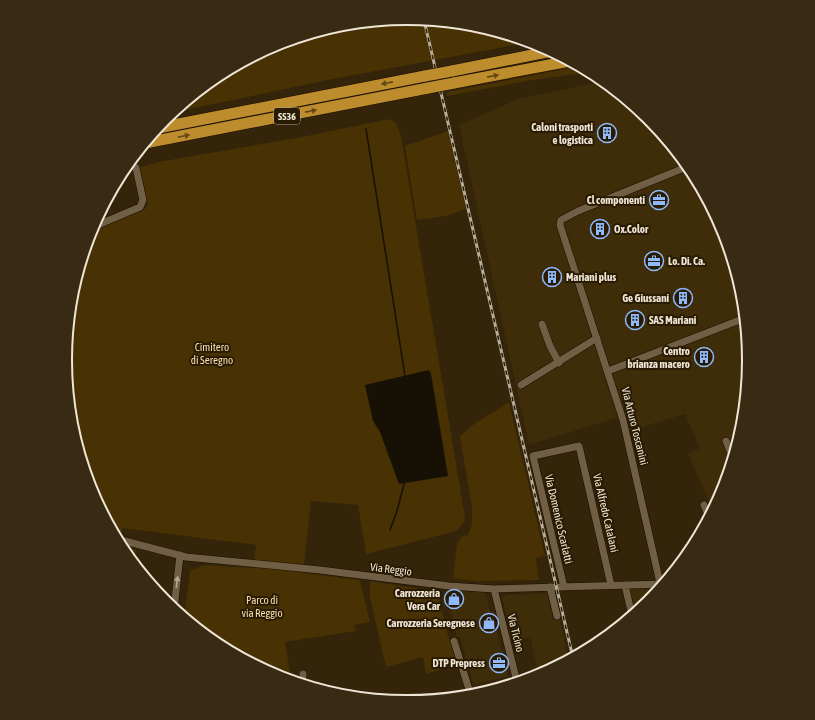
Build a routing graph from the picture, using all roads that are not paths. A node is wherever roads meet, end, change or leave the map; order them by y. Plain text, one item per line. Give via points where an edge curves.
1 (542, 54) edge
2 (561, 63) edge
3 (254, 109) junction
4 (177, 118) edge
5 (168, 126) edge
6 (154, 141) edge
7 (134, 166) edge
8 (682, 169) edge
9 (102, 222) edge
10 (740, 320) edge
11 (542, 324) dead end
12 (597, 338) junction
13 (559, 363) junction
14 (608, 371) junction
15 (522, 385) dead end
16 (726, 441) dead end
17 (730, 451) edge
18 (533, 456) joint
19 (704, 505) dead end
20 (706, 511) edge
21 (126, 541) edge
22 (180, 555) junction
23 (661, 579) edge
24 (657, 583) edge
25 (611, 585) junction
26 (626, 585) junction
27 (550, 587) junction
28 (564, 587) junction
29 (494, 589) junction
30 (175, 601) edge
31 (631, 609) edge
32 (557, 616) dead end
33 (454, 641) dead end
34 (303, 674) dead end
35 (516, 677) edge
36 (303, 678) edge
37 (469, 690) edge

1 -> 3 highway, SS36, bridge
6 -> 2 highway, SS36, bridge
3 - 4 highway via 225,108
3 - 5 highway, SS36
7 - 9 street via 144,200 140,207
8 - 12 street, Via Arturo Toscanini via 561,220 560,225
10 - 14 street
11 - 13 street
12 - 13 street
12 - 14 street, Via Arturo Toscanini
13 - 15 street
14 - 23 street, Via Arturo Toscanini via 623,420
16 - 17 street
18 - 25 street, Via Alfredo Catalani via 579,446
18 - 28 street, Via Domenico Scarlatti
19 - 20 street
21 - 22 street, Via Reggio
22 - 29 street, Via Reggio via 441,586
30 -> 22 street
24 - 26 street, Via Reggio
25 - 26 street, Via Reggio
25 - 28 street, Via Reggio
26 - 31 street
27 - 28 street, Via Reggio
27 - 29 street, Via Reggio
27 - 32 street
29 - 35 street, Via Ticino
33 - 37 street
34 - 36 street

